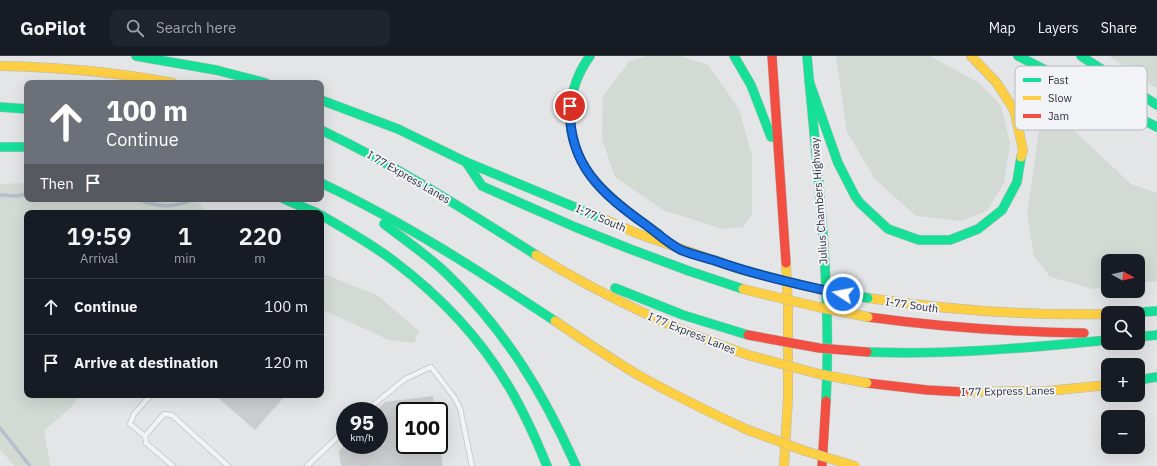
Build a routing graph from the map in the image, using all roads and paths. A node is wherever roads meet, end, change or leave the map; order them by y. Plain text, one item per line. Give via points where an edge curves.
1 (136, 56) edge
2 (590, 56) edge
3 (734, 56) edge
4 (772, 56) edge
5 (807, 56) edge
6 (971, 56) edge
7 (1018, 56) edge
8 (1081, 56) edge
9 (17, 58) dead end
10 (0, 66) edge
11 (1038, 66) edge
12 (1097, 66) edge
13 (157, 80) edge
14 (254, 80) edge
15 (809, 80) junction
16 (1147, 99) edge
17 (324, 101) edge
18 (1157, 105) edge
19 (0, 107) edge
20 (24, 109) edge
21 (1015, 113) edge
22 (1147, 122) edge
23 (1157, 127) edge
24 (1020, 130) edge
25 (324, 131) edge
26 (0, 147) edge
27 (24, 147) edge
28 (778, 154) junction
29 (466, 162) junction
30 (324, 185) edge
31 (324, 186) edge
32 (291, 202) edge
33 (310, 210) edge
34 (324, 217) edge
35 (680, 249) junction
36 (533, 252) junction
37 (1157, 311) edge
38 (1145, 312) edge
39 (1101, 314) edge
40 (1101, 333) edge
41 (1157, 334) edge
42 (1145, 335) edge
43 (1101, 341) edge
44 (1157, 377) edge
45 (1145, 379) edge
46 (1101, 386) edge
47 (148, 398) edge
48 (377, 402) edge
49 (145, 436) junction
50 (336, 439) edge
51 (786, 439) junction
52 (546, 463) edge
53 (173, 466) edge
54 (228, 466) edge
55 (307, 466) edge
56 (472, 466) edge
57 (576, 466) edge
58 (779, 466) edge
59 (784, 466) edge
60 (822, 466) edge
61 (855, 466) edge

1 - 14 highway via 216,70
2 - 35 highway via 575,82 570,106 571,134 581,161 600,188 613,200
3 - 28 highway via 755,94
4 - 28 highway
5 - 15 highway, Julius Chambers Highway
6 - 21 highway via 1001,88
7 - 11 highway
8 - 12 highway
9 - 10 highway
10 - 13 highway via 94,71
15 - 24 highway via 839,164 853,192 868,212 885,228 907,238 930,242 954,239 978,230 1000,212 1017,185 1020,175
15 - 60 highway, Julius Chambers Highway via 826,307 826,400
16 - 18 highway
17 - 29 highway, I-77 South via 398,129
19 - 20 highway
22 - 23 highway
25 - 36 highway, I 77 Express Lanes via 411,176
26 - 27 highway
28 - 51 highway via 788,308
29 - 35 highway, I-77 South
29 - 40 highway, bridge via 482,186 654,259 743,289 818,307 922,325 1041,333
30 - 61 highway, bridge via 377,210 426,238 585,342 690,404 748,430
31 - 57 highway via 370,214 410,243 445,272 476,304 505,340 537,388
32 - 33 highway
34 - 52 highway via 358,235 396,262 459,320 487,354 512,392
35 - 39 highway, I-77 South, bridge via 742,270 818,289 924,307 1041,315
36 - 43 highway, bridge via 704,323 748,335 819,348 912,354
36 - 46 highway, I 77 Express Lanes, bridge via 591,287 682,331 748,355 819,374 912,389 977,393 1044,392
37 - 38 highway
41 - 42 highway
44 - 45 highway
47 - 49 lane via 134,414 130,424
48 - 56 lane via 405,379 431,367 460,408
49 - 53 lane via 146,443
49 - 54 lane via 164,414 172,415
50 - 55 lane
51 - 58 highway
51 - 59 highway

